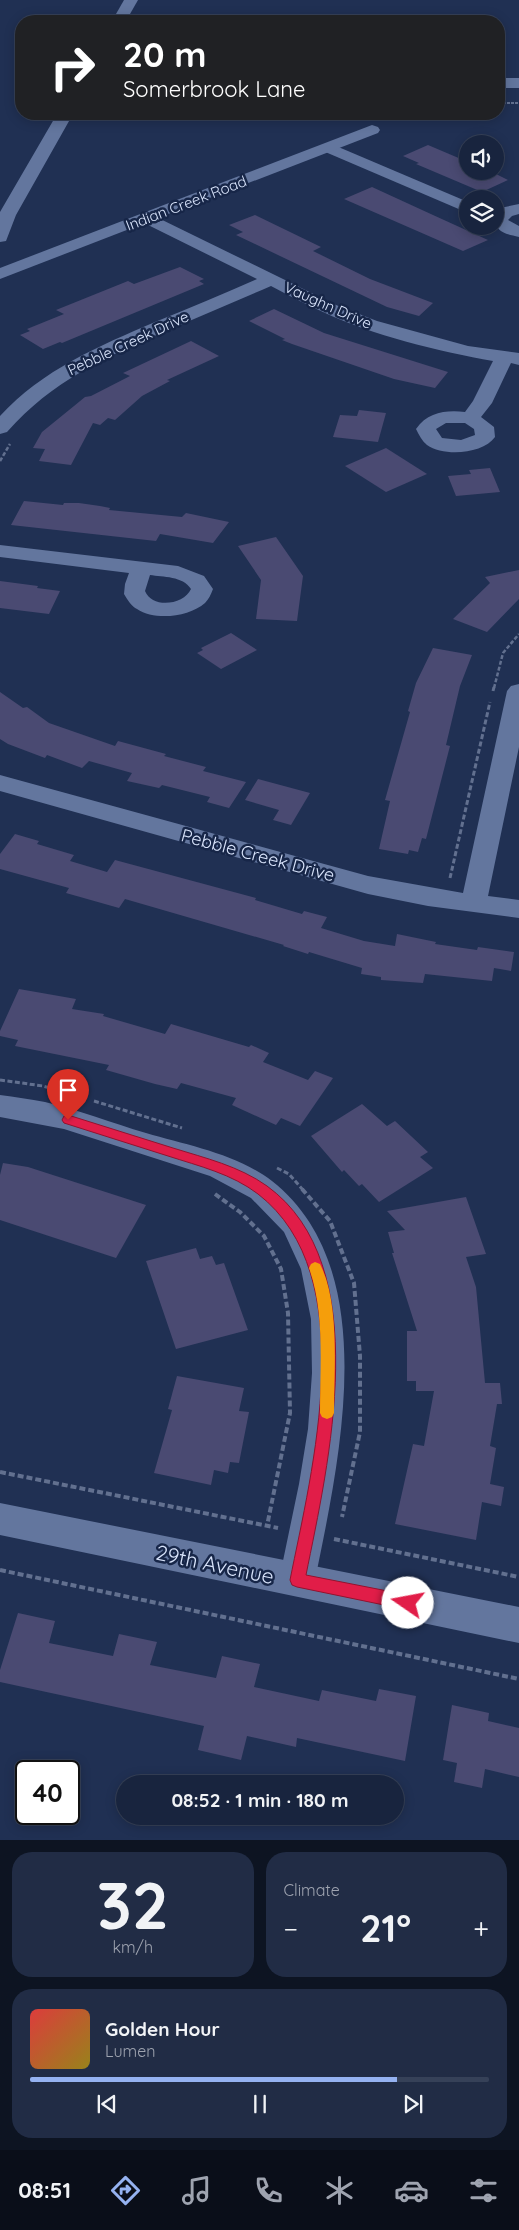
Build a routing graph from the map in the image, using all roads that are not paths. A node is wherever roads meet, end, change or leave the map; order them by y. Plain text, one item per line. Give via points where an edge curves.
1 (131, 0) edge
2 (122, 15) edge
3 (505, 83) edge
4 (519, 83) edge
5 (505, 98) edge
6 (519, 98) edge
7 (61, 120) edge
8 (372, 130) dead end
9 (329, 148) junction
10 (459, 204) edge
11 (519, 209) edge
12 (504, 214) edge
13 (3, 215) edge
14 (148, 218) junction
15 (504, 225) edge
16 (519, 232) edge
17 (0, 237) edge
18 (0, 273) edge
19 (271, 280) junction
20 (512, 359) edge
21 (470, 418) dead end
22 (0, 428) edge
23 (0, 551) edge
24 (142, 568) dead end
25 (519, 691) edge
26 (0, 784) edge
27 (474, 903) junction
28 (519, 909) edge
29 (0, 1106) edge
30 (0, 1519) edge
31 (297, 1580) junction
32 (519, 1625) edge

1 - 2 street
3 - 4 street
5 - 6 street
7 - 13 street
8 - 9 street, Indian Creek Road
9 - 10 street
9 - 14 street, Indian Creek Road
11 - 12 street
13 - 17 street
14 - 18 street, Indian Creek Road
14 - 19 street, Vaughn Drive
15 - 16 street
19 - 20 street, Vaughn Drive via 371,325 434,343
19 - 22 street, Pebble Creek Drive via 81,362 33,394
20 - 21 street
23 - 24 street
25 - 27 street
26 - 27 street, Pebble Creek Drive via 368,885
27 - 28 street, Pebble Creek Drive
29 - 31 street via 51,1114 224,1169 262,1190 289,1216 308,1246 322,1286 328,1336 328,1410
30 - 31 street, 29th Avenue
31 - 32 street, 29th Avenue

